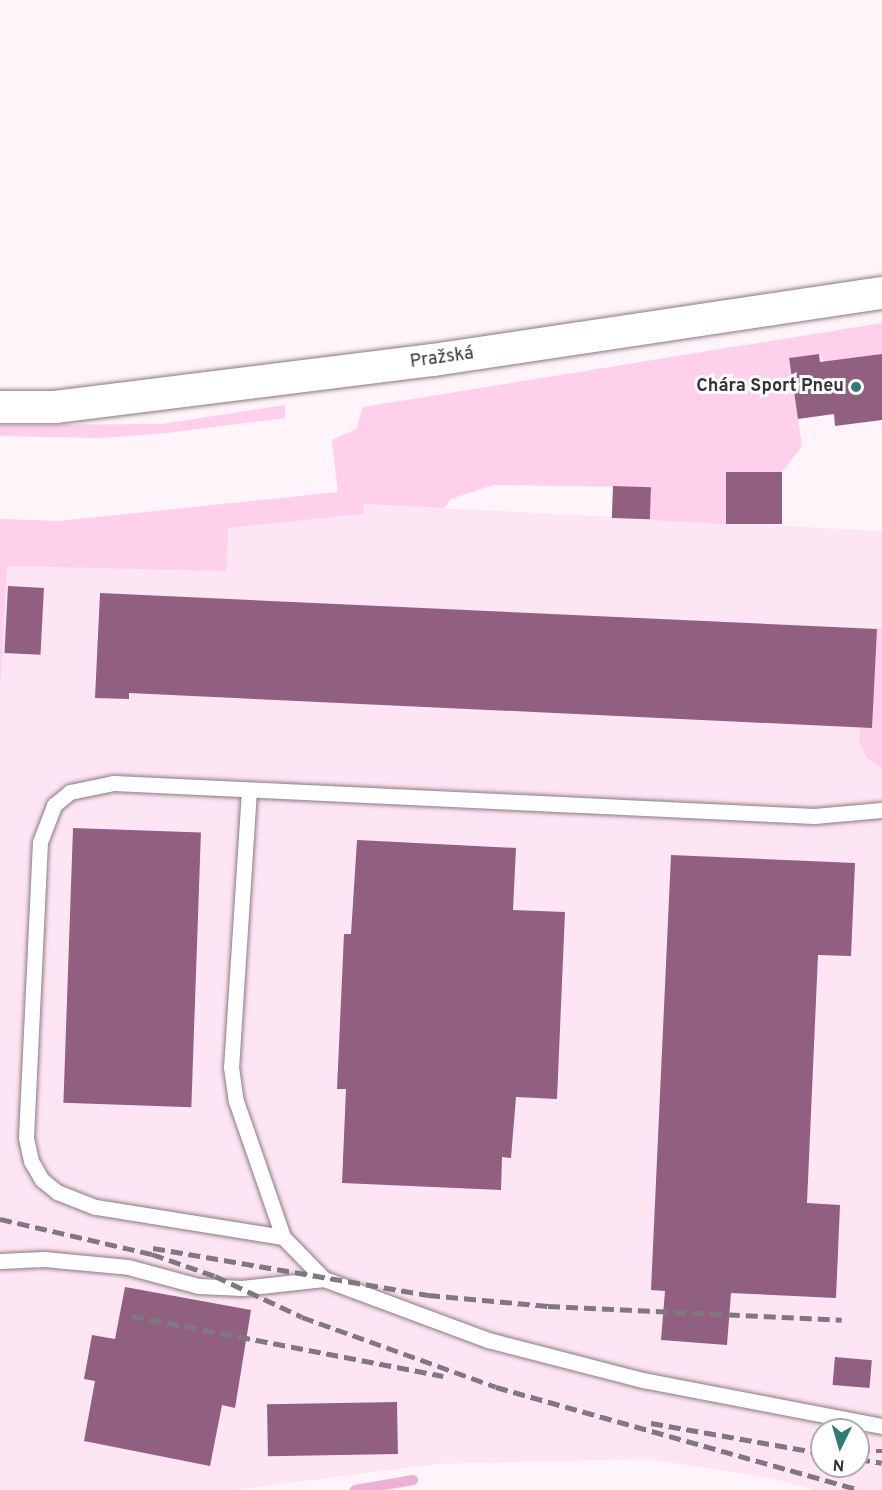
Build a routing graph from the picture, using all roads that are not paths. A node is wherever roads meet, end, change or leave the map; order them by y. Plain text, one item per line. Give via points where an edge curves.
1 (882, 293) edge
2 (0, 407) edge
3 (249, 790) junction
4 (882, 810) edge
5 (284, 1237) junction
6 (0, 1261) edge
7 (324, 1278) junction
8 (882, 1426) edge

1 - 2 street, Pražská via 433,360 55,407
3 - 4 lane via 814,816
3 - 5 lane via 231,1066 236,1101 252,1155
3 - 5 lane via 114,783 70,792 54,805 40,842 26,1138 31,1161 42,1180 75,1201
5 - 7 lane
6 - 7 lane via 44,1259 128,1267 199,1286 242,1288
7 - 8 lane via 499,1343 643,1380

